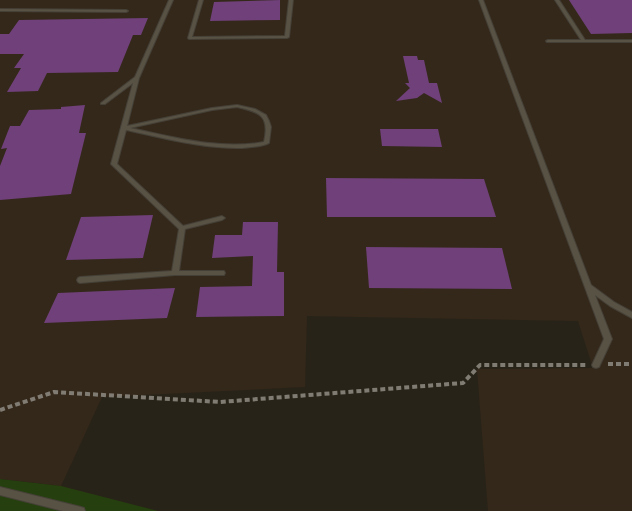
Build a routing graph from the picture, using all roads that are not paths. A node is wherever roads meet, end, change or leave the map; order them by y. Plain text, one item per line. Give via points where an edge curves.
1 (171, 0) edge
2 (201, 0) edge
3 (291, 0) edge
4 (481, 0) edge
5 (557, 0) edge
6 (0, 10) edge
7 (126, 11) dead end
8 (548, 41) dead end
9 (584, 41) junction
10 (632, 41) edge
11 (137, 78) junction
12 (103, 103) dead end
13 (123, 128) junction
14 (222, 218) dead end
15 (182, 228) junction
16 (222, 273) dead end
17 (175, 274) junction
18 (80, 280) dead end
19 (588, 287) junction
20 (632, 315) edge
21 (596, 365) road end
22 (0, 491) edge
23 (82, 511) edge

1 - 11 lane
2 - 3 lane via 190,38 287,37
4 - 19 lane
5 - 9 lane
6 - 7 lane
8 - 9 lane
9 - 10 lane
11 - 12 lane
11 - 13 lane
13 - 13 lane via 221,146 251,147 266,143 270,129 266,117 237,106
13 - 15 lane via 114,164
14 - 15 lane
15 - 17 lane
16 - 17 lane
17 - 18 lane
19 - 20 lane
19 - 21 lane via 608,339
22 - 23 lane

